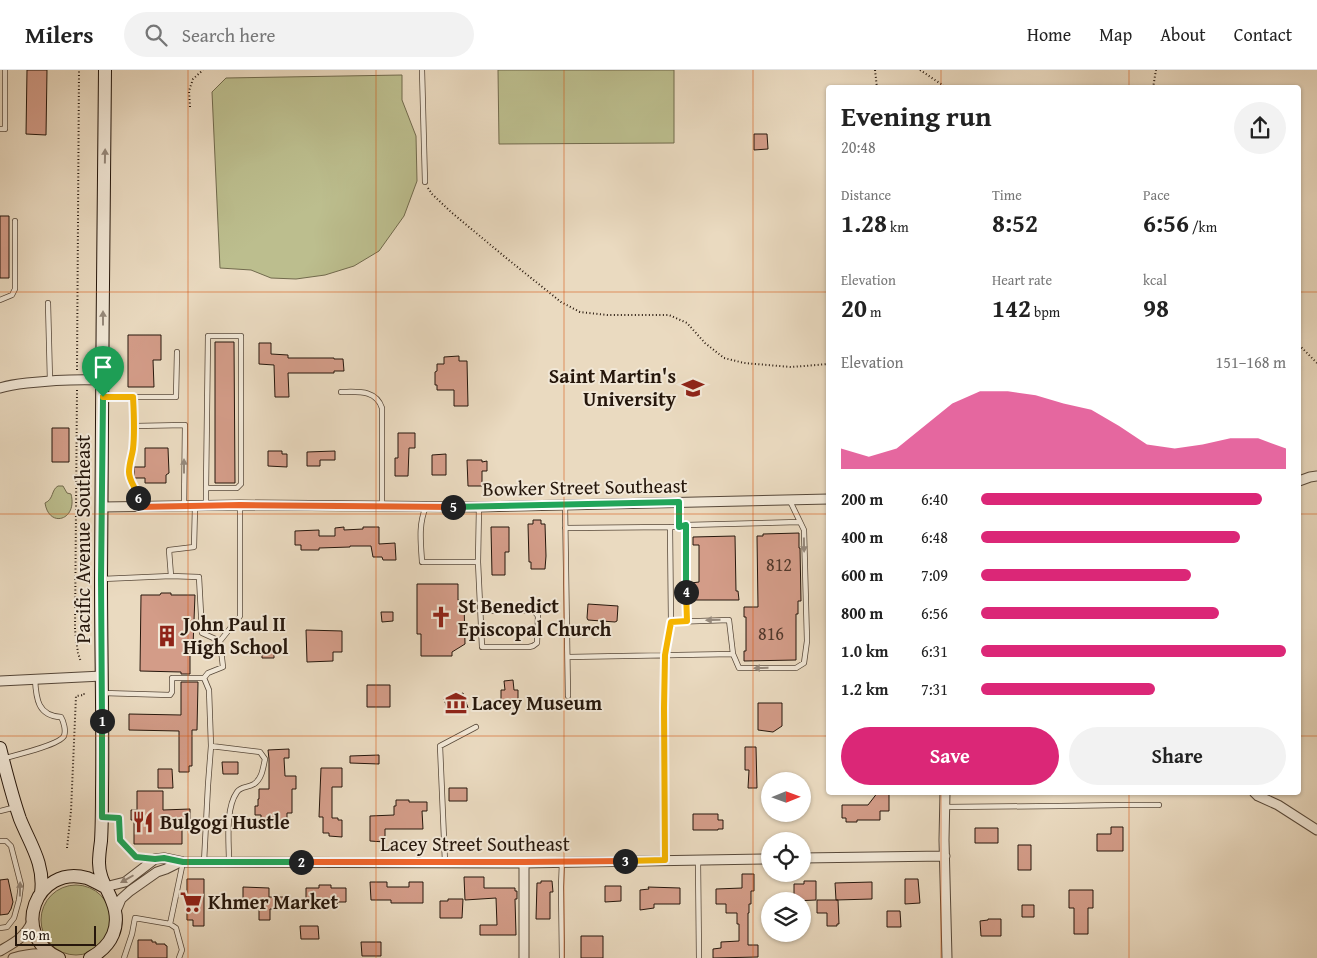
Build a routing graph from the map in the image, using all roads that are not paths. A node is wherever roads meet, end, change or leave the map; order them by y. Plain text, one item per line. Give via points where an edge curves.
1 (5, 70) edge
2 (106, 70) edge
3 (422, 70) edge
4 (0, 129) edge
5 (425, 182) road end
6 (15, 220) dead end
7 (0, 300) edge
8 (48, 303) dead end
9 (177, 352) dead end
10 (103, 380) junction
11 (50, 381) junction
12 (0, 388) edge
13 (341, 392) dead end
14 (103, 397) junction
15 (133, 397) junction
16 (135, 426) junction
17 (1317, 476) edge
18 (1301, 480) edge
19 (206, 488) junction
20 (826, 499) edge
21 (789, 500) junction
22 (679, 502) junction
23 (240, 505) junction
24 (564, 505) junction
25 (206, 506) junction
26 (102, 507) junction
27 (138, 507) junction
28 (184, 507) junction
29 (195, 507) junction
30 (382, 507) junction
31 (426, 507) junction
32 (479, 507) junction
33 (799, 522) junction
34 (686, 525) junction
35 (670, 527) junction
36 (679, 527) junction
37 (565, 528) junction
38 (478, 562) junction
39 (170, 576) junction
40 (101, 579) junction
41 (480, 611) junction
42 (687, 621) junction
43 (671, 622) junction
44 (220, 641) junction
45 (733, 654) junction
46 (665, 655) junction
47 (568, 657) junction
48 (102, 676) junction
49 (204, 678) junction
50 (35, 680) junction
51 (0, 681) edge
52 (102, 693) junction
53 (568, 696) dead end
54 (476, 727) dead end
55 (211, 746) junction
56 (1, 753) edge
57 (945, 795) edge
58 (1257, 795) edge
59 (1158, 806) dead end
60 (17, 807) junction
61 (945, 807) junction
62 (0, 811) edge
63 (102, 817) junction
64 (1317, 830) edge
65 (0, 840) edge
66 (945, 856) junction
67 (811, 858) edge
68 (155, 859) junction
69 (761, 859) edge
70 (665, 860) junction
71 (698, 860) junction
72 (181, 862) junction
73 (204, 862) junction
74 (229, 862) junction
75 (445, 862) junction
76 (524, 862) junction
77 (562, 862) junction
78 (105, 887) junction
79 (41, 893) junction
80 (116, 911) junction
81 (32, 922) junction
82 (170, 924) junction
83 (0, 928) edge
84 (0, 950) edge
85 (103, 953) edge
86 (55, 956) edge
87 (13, 958) edge
88 (90, 958) edge
89 (124, 958) edge
90 (179, 958) edge
91 (524, 958) edge
92 (562, 958) edge
93 (699, 958) edge
94 (947, 958) edge

1 - 4 lane via 5,129
10 -> 2 main road, Pacific Avenue Southeast
3 - 5 lane
6 - 7 lane via 15,289 12,295
8 - 11 lane
9 - 15 lane via 176,397
10 - 11 street
10 - 14 main road, Pacific Avenue Southeast
11 - 12 street
13 - 30 lane via 363,392 380,401
14 - 15 lane
14 - 26 main road, Pacific Avenue Southeast
15 - 16 lane
16 - 27 lane via 129,470 138,495
28 -> 16 lane via 185,425
17 - 18 street
19 - 19 lane via 208,336 241,336 241,484 234,489
19 - 25 lane
20 - 21 street, Bowker Street Southeast
21 - 22 street, Bowker Street Southeast
21 - 33 lane
22 - 24 street, Bowker Street Southeast
22 - 36 lane
23 - 25 street, Bowker Street Southeast
23 - 30 street, Bowker Street Southeast
23 - 44 lane via 240,616
24 - 32 street, Bowker Street Southeast
24 - 37 lane
25 - 29 street, Bowker Street Southeast
26 - 27 street, Bowker Street Southeast
26 - 40 main road, Pacific Avenue Southeast
27 - 28 street, Bowker Street Southeast
28 - 29 street, Bowker Street Southeast
29 - 39 lane via 194,547 169,550
30 - 31 street, Bowker Street Southeast
31 - 32 street, Bowker Street Southeast
31 - 38 lane via 421,523 422,562
32 - 38 lane
33 - 34 lane
33 -> 45 lane via 804,530 807,641 804,663 796,668 739,668
34 - 36 lane
34 - 42 lane
35 - 36 lane
35 - 37 lane
35 - 43 lane
37 - 47 lane
38 - 41 lane
39 - 40 lane
39 - 44 lane via 199,577 202,634
40 - 48 main road, Pacific Avenue Southeast
41 - 41 lane via 482,646 529,647 537,643 538,616 534,611
42 - 43 lane
45 -> 42 lane via 729,620
43 - 46 lane
44 - 49 lane via 223,667
45 - 46 lane
46 - 47 lane
46 - 70 lane
47 - 53 lane
48 - 50 street
48 - 52 main road, Pacific Avenue Southeast
49 - 52 lane via 172,678 170,696
49 - 55 lane via 208,690
50 - 51 street
50 - 56 lane via 41,708 47,715 63,719 65,734 47,746
52 - 63 main road, Pacific Avenue Southeast
54 - 75 lane via 440,746
55 - 73 lane
55 - 74 lane via 260,752 265,760 261,777 254,784 238,790 232,802 228,828
56 - 60 main road
57 - 61 street
58 - 64 street
59 - 61 lane
60 - 62 lane
60 - 79 main road via 37,856
61 - 66 street
63 - 68 lane via 119,818 120,840 136,857
63 - 78 main road, Pacific Avenue Southeast via 99,863
83 -> 65 lane via 7,927 14,918 21,885 10,846
66 - 67 street
66 - 94 street
68 - 72 street, Lacey Street Southeast
68 -> 78 street via 124,882
69 - 71 street, Lacey Street Southeast
70 - 71 street, Lacey Street Southeast
70 - 77 street, Lacey Street Southeast
71 - 93 lane
72 - 73 street, Lacey Street Southeast
72 - 80 street, Lacey Street Southeast via 157,872 130,891
72 - 82 lane
73 - 74 street, Lacey Street Southeast
74 - 75 street, Lacey Street Southeast
75 - 76 street, Lacey Street Southeast
76 - 77 street, Lacey Street Southeast
76 - 91 street
77 - 92 lane
78 - 79 main road via 88,878 70,876 54,882
78 - 80 main road, Pacific Avenue Southeast
79 - 81 main road via 34,906
80 - 85 main road via 115,930
81 - 84 street via 18,941
81 - 86 main road via 39,942
82 - 89 lane via 135,918
82 - 90 lane via 176,928 182,950
85 - 88 main road
86 - 87 street via 36,953

